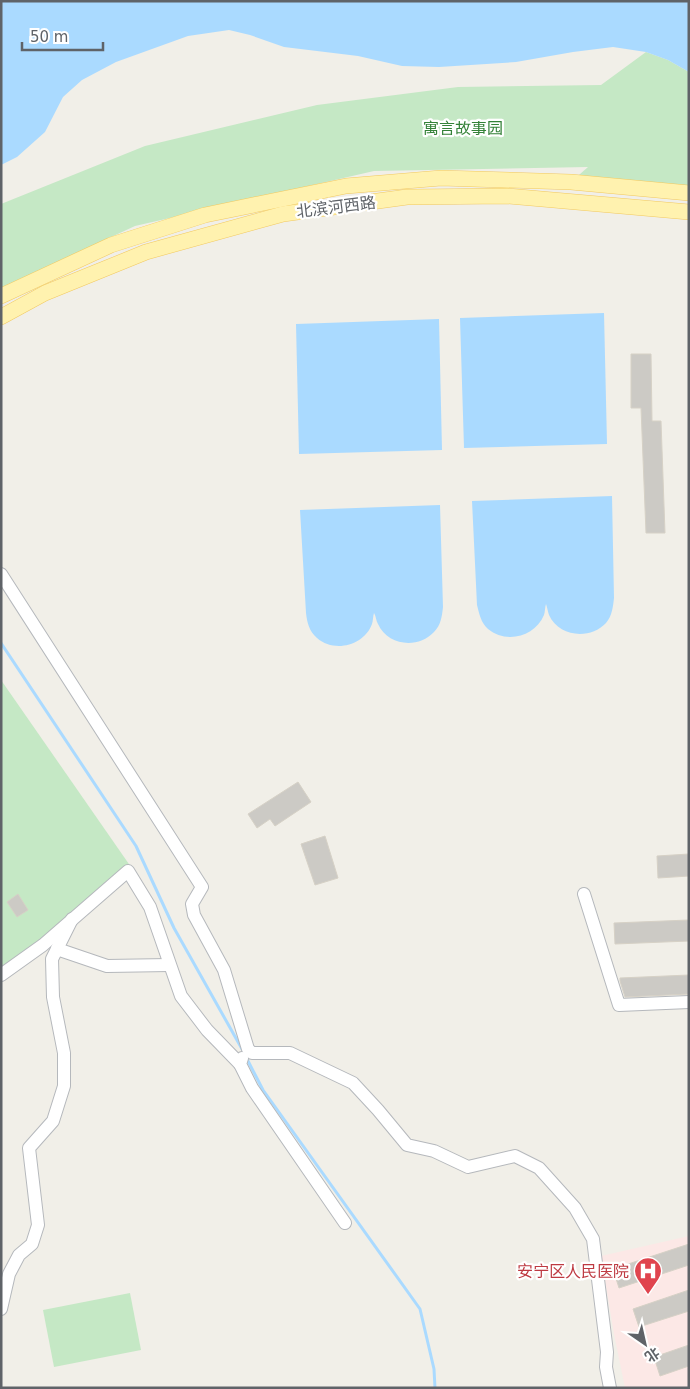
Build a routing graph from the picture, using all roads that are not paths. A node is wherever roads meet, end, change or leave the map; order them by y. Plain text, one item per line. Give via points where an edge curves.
1 (689, 193) edge
2 (689, 212) edge
3 (1, 296) edge
4 (1, 317) edge
5 (1, 574) edge
6 (584, 894) dead end
7 (72, 919) junction
8 (57, 949) junction
9 (169, 965) junction
10 (1, 975) edge
11 (689, 1002) edge
12 (245, 1058) junction
13 (345, 1223) dead end
14 (1, 1309) edge
15 (610, 1388) edge

1 - 3 main road, 北滨河西路 via 572,182 441,178 346,186 205,215 112,245
2 - 4 main road, 北滨河西路 via 507,196 407,197 283,214 146,252 45,293
5 - 12 street via 202,887 192,904 194,915 224,970 248,1049
6 - 11 street via 619,1005
7 - 8 street
7 - 9 street via 128,871 150,907
7 - 10 street
8 - 9 street via 107,966
8 - 14 street via 52,959 53,988 64,1053 64,1086 54,1121 29,1148 38,1225 32,1244 19,1255 9,1274
9 - 12 street via 181,996 207,1030
12 - 13 street via 252,1088
12 - 15 street via 290,1053 353,1083 407,1145 434,1151 468,1167 515,1156 539,1168 575,1208 593,1238

